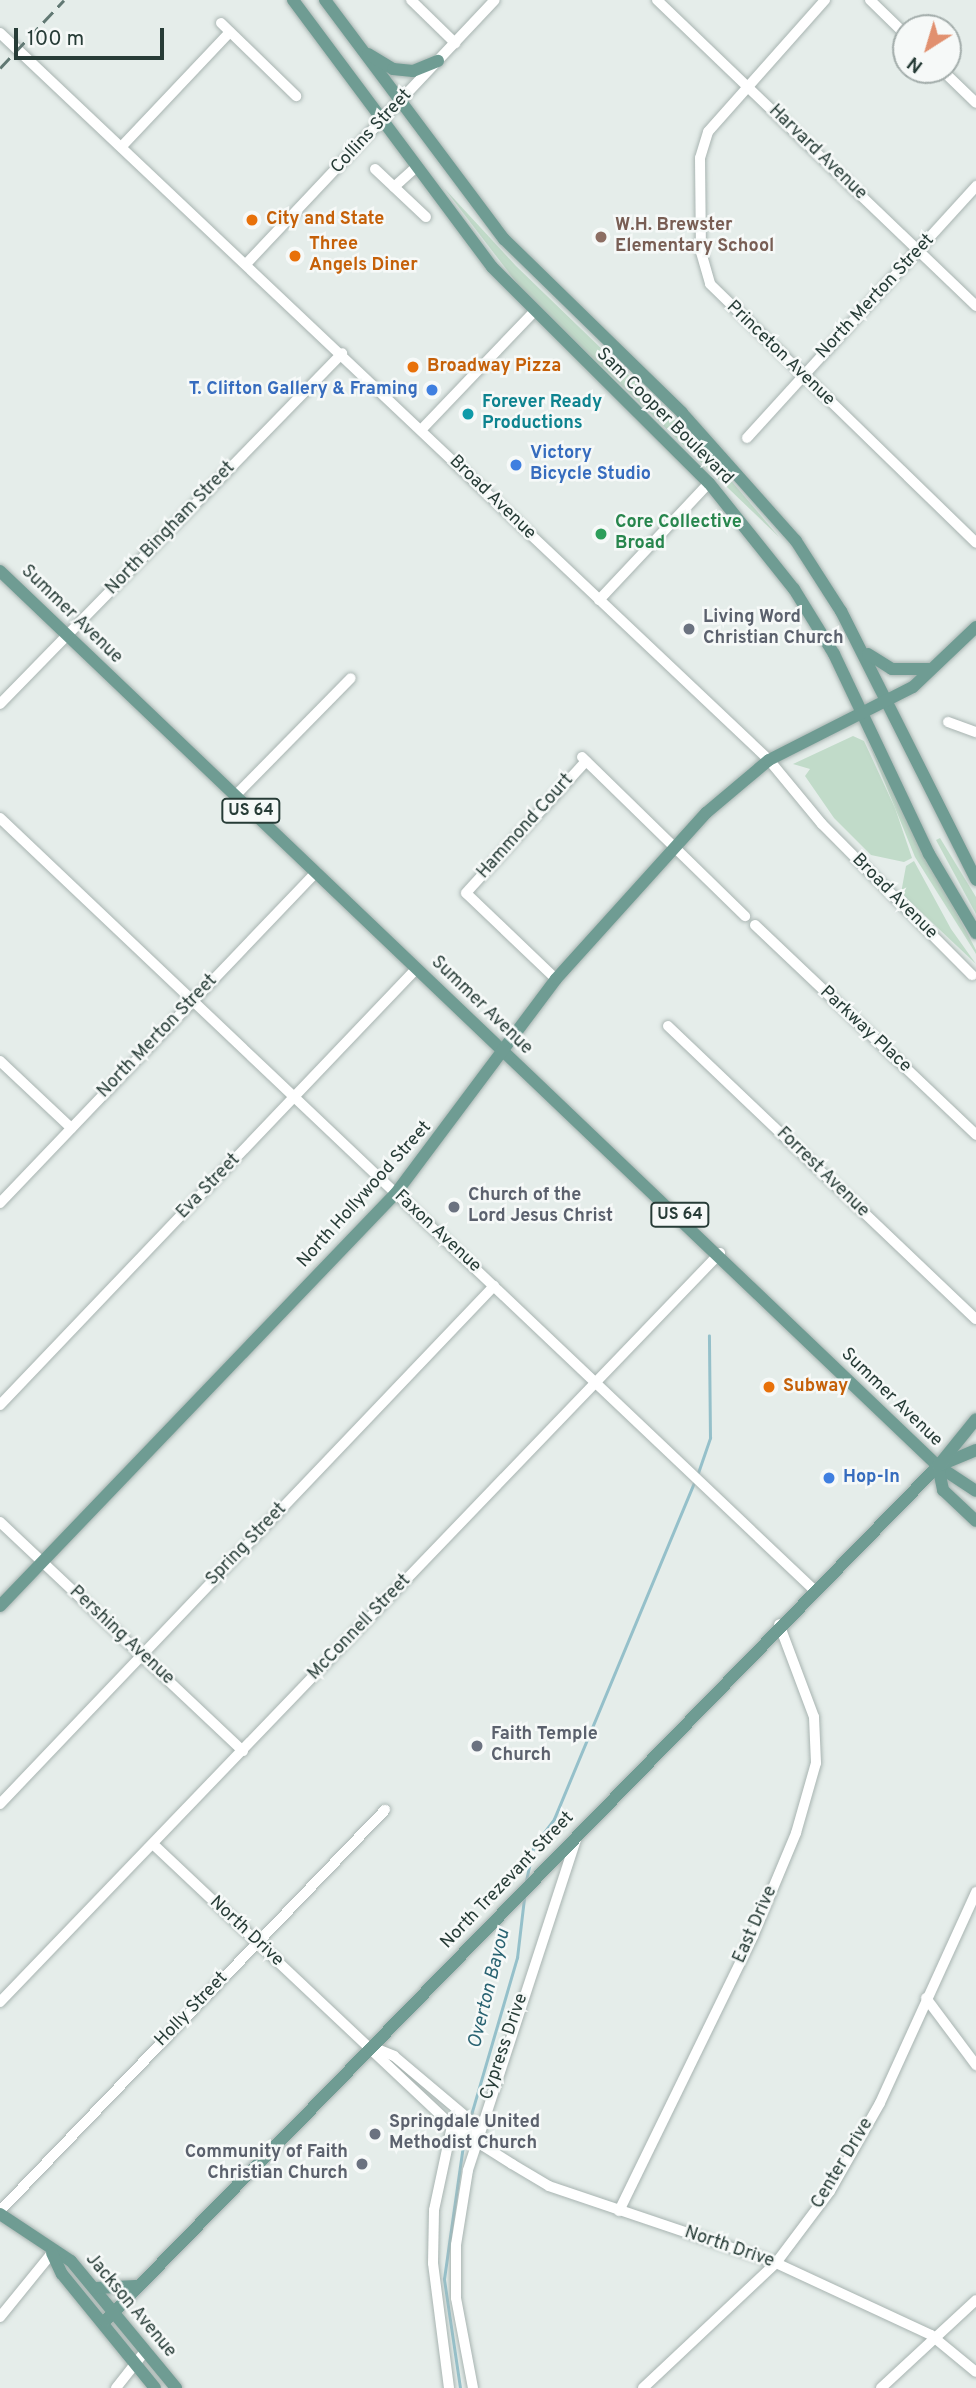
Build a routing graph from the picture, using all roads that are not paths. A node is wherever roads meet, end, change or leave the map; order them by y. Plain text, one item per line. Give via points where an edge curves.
1 (293, 0) edge
2 (325, 0) edge
3 (411, 0) edge
4 (495, 0) edge
5 (657, 0) edge
6 (825, 0) edge
7 (870, 0) edge
8 (892, 21) edge
9 (221, 23) dead end
10 (230, 32) junction
11 (0, 33) edge
12 (456, 43) junction
13 (362, 50) junction
14 (438, 61) junction
15 (746, 84) junction
16 (956, 84) edge
17 (296, 96) dead end
18 (400, 102) junction
19 (976, 103) edge
20 (381, 122) junction
21 (124, 145) junction
22 (415, 168) junction
23 (375, 169) dead end
24 (976, 186) edge
25 (394, 187) junction
26 (426, 217) dead end
27 (919, 251) junction
28 (247, 263) junction
29 (976, 306) edge
30 (532, 314) junction
31 (342, 354) junction
32 (802, 376) junction
33 (421, 430) junction
34 (747, 438) dead end
35 (709, 483) junction
36 (976, 543) edge
37 (0, 571) edge
38 (599, 600) junction
39 (976, 627) edge
40 (67, 636) junction
41 (859, 645) junction
42 (935, 669) junction
43 (351, 678) dead end
44 (888, 703) junction
45 (0, 704) edge
46 (863, 715) junction
47 (948, 722) dead end
48 (976, 732) edge
49 (769, 760) junction
50 (235, 796) junction
51 (0, 818) edge
52 (675, 846) junction
53 (316, 872) junction
54 (976, 880) edge
55 (745, 915) dead end
56 (755, 925) dead end
57 (976, 933) edge
58 (416, 969) junction
59 (972, 975) dead end
60 (556, 979) junction
61 (194, 1000) junction
62 (668, 1026) dead end
63 (501, 1051) junction
64 (0, 1060) edge
65 (294, 1098) junction
66 (71, 1128) junction
67 (976, 1135) edge
68 (396, 1193) junction
69 (0, 1203) edge
70 (720, 1253) junction
71 (494, 1286) junction
72 (976, 1319) edge
73 (596, 1381) junction
74 (0, 1405) edge
75 (976, 1419) edge
76 (976, 1450) edge
77 (938, 1466) junction
78 (976, 1491) edge
79 (976, 1521) edge
80 (0, 1522) edge
81 (43, 1562) junction
82 (813, 1589) junction
83 (0, 1606) edge
84 (779, 1624) junction
85 (141, 1655) junction
86 (243, 1751) junction
87 (0, 1804) edge
88 (385, 1810) dead end
89 (578, 1835) junction
90 (154, 1845) junction
91 (976, 1892) edge
92 (257, 1943) junction
93 (926, 1998) junction
94 (0, 2002) edge
95 (370, 2047) junction
96 (976, 2065) edge
97 (466, 2129) junction
98 (620, 2211) junction
99 (0, 2213) edge
100 (52, 2253) junction
101 (776, 2263) junction
102 (140, 2285) junction
103 (96, 2288) junction
104 (976, 2300) edge
105 (115, 2310) junction
106 (0, 2318) edge
107 (105, 2321) junction
108 (932, 2335) junction
109 (146, 2350) junction
110 (136, 2363) junction
111 (976, 2372) edge
112 (116, 2388) edge
113 (155, 2388) edge
114 (176, 2388) edge
115 (449, 2388) edge
116 (473, 2388) edge
117 (643, 2388) edge
118 (881, 2388) edge

1 - 20 main road, Sam Cooper Boulevard
2 - 13 main road, Sam Cooper Boulevard
3 - 12 street
4 - 12 street, Collins Street
5 - 15 street, Harvard Avenue
6 - 15 street
7 - 8 street
9 - 10 street
10 - 17 street
10 - 21 street
11 - 21 street, Broad Avenue
12 - 14 street, Collins Street
13 - 14 main road via 393,69 414,71
13 - 18 main road, Sam Cooper Boulevard
14 - 18 street, Collins Street
15 - 27 street, Harvard Avenue
15 - 32 street, Princeton Avenue via 708,132 701,158 701,252 710,284
16 - 19 street
18 - 20 street, Collins Street
18 - 41 main road, Sam Cooper Boulevard via 504,239 744,477 796,541
20 - 22 main road, Sam Cooper Boulevard
20 - 28 street, Collins Street
21 - 28 street, Broad Avenue
22 - 25 street
22 - 30 main road, Sam Cooper Boulevard
23 - 25 street
24 - 27 street, North Merton Street
25 - 26 street
27 - 29 street, Harvard Avenue
27 - 32 street, North Merton Street
28 - 31 street, Broad Avenue
30 - 33 street
30 - 35 main road, Sam Cooper Boulevard
31 - 33 street, Broad Avenue
31 - 40 street, North Bingham Street
32 - 34 street, North Merton Street
32 - 36 street, Princeton Avenue
33 - 38 street, Broad Avenue
35 - 38 street
35 - 46 main road, Sam Cooper Boulevard via 794,589
37 - 40 main road, Summer Avenue / US 64
38 - 49 street, Broad Avenue
39 - 42 main road, North Hollywood Street
40 - 45 street, North Bingham Street
40 - 50 main road, Summer Avenue / US 64
41 - 42 main road via 892,669
41 - 44 main road, Sam Cooper Boulevard
42 - 44 main road, North Hollywood Street
43 - 50 street
44 - 46 main road, North Hollywood Street
44 - 54 main road, Sam Cooper Boulevard
46 - 49 main road, North Hollywood Street
46 - 57 main road, Sam Cooper Boulevard via 929,854
47 - 48 street
49 - 52 main road, North Hollywood Street
49 - 59 street, Broad Avenue via 822,824
50 - 53 main road, Summer Avenue / US 64
51 - 61 street, Faxon Avenue
52 - 55 street
52 - 60 main road, North Hollywood Street
52 - 60 street, Hammond Court via 584,759 466,893
53 - 58 main road, Summer Avenue / US 64
53 - 61 street, North Merton Street
56 - 67 street, Parkway Place
58 - 63 main road, Summer Avenue / US 64
58 - 65 street, Eva Street
60 - 63 main road, North Hollywood Street
61 - 65 street, Faxon Avenue
61 - 66 street, North Merton Street
62 - 72 street, Forrest Avenue
63 - 68 main road, North Hollywood Street
63 - 70 main road, Summer Avenue / US 64
64 - 66 street
65 - 68 street, Faxon Avenue
65 - 74 street, Eva Street
66 - 69 street, North Merton Street
68 - 71 street, Faxon Avenue
68 - 81 main road, North Hollywood Street
70 - 73 street, McConnell Street
70 - 77 main road, Summer Avenue / US 64
71 - 73 street, Faxon Avenue
71 - 85 street, Spring Street
73 - 82 street, Faxon Avenue
73 - 86 street, McConnell Street
75 - 77 main road, North Trezevant Street
76 - 77 main road
77 - 78 main road
77 - 79 main road via 943,1490
77 - 82 main road, North Trezevant Street
80 - 81 street, Pershing Avenue
81 - 83 main road, North Hollywood Street
81 - 85 street, Pershing Avenue
82 - 84 main road, North Trezevant Street
84 - 89 main road, North Trezevant Street
84 - 98 street, East Drive via 814,1717 816,1763 796,1833 753,1936
85 - 86 street, Pershing Avenue
85 - 87 street, Spring Street
86 - 90 street, McConnell Street
88 - 92 street, Holly Street
89 - 95 main road, North Trezevant Street
89 - 97 street, Cypress Drive
90 - 92 street, North Drive
90 - 94 street, McConnell Street
91 - 93 street, Center Drive
92 - 95 street, North Drive
92 - 99 street, Holly Street
93 - 96 street
93 - 101 street, Center Drive via 873,2114 830,2191
95 - 97 street, North Drive
95 - 97 street, North Drive via 394,2056
95 - 102 main road, North Trezevant Street
97 - 98 street, North Drive via 550,2186
97 - 115 street, Cypress Drive via 434,2210 433,2263
97 - 116 street, Cypress Drive via 456,2298
98 - 101 street, North Drive
99 - 100 main road, Jackson Avenue
100 - 103 main road, Jackson Avenue via 71,2261
100 - 106 street
100 - 107 main road, Jackson Avenue via 62,2274
101 - 108 street, North Drive
101 - 117 street, Center Drive
102 - 103 main road via 118,2291
102 - 105 main road, North Trezevant Street
103 - 105 main road, Jackson Avenue
104 - 108 street
105 - 107 main road, North Trezevant Street
105 - 109 main road, Jackson Avenue
107 - 110 main road, Jackson Avenue
108 - 111 street, North Drive
108 - 118 street
109 - 110 street
109 - 114 main road, Jackson Avenue
110 - 112 street
110 - 113 main road, Jackson Avenue

